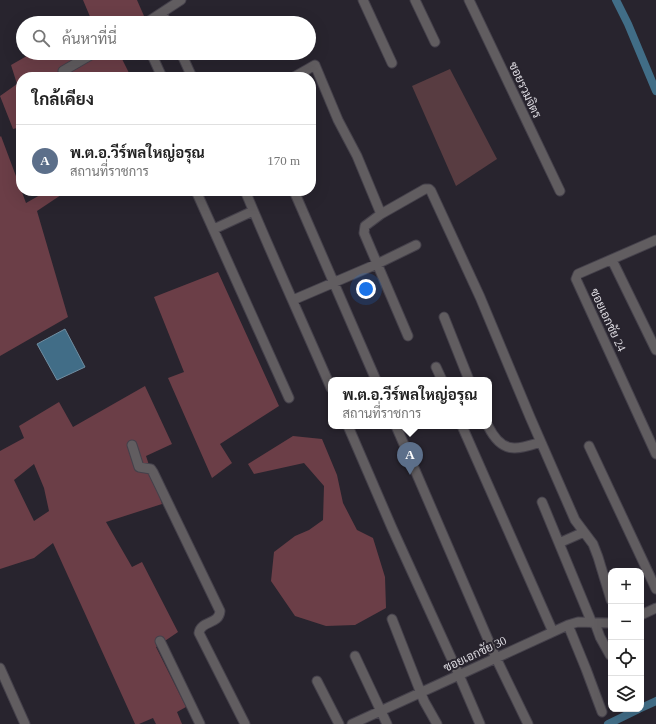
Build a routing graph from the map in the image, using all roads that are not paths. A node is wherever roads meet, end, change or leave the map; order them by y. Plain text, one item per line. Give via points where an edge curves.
1 (181, 0) edge
2 (363, 0) edge
3 (415, 0) edge
4 (469, 0) edge
5 (162, 13) junction
6 (157, 16) edge
7 (164, 16) edge
8 (435, 42) dead end
9 (82, 60) edge
10 (154, 60) edge
11 (184, 60) edge
12 (392, 63) dead end
13 (63, 71) dead end
14 (160, 72) edge
15 (190, 72) edge
16 (303, 72) edge
17 (560, 191) dead end
18 (198, 196) edge
19 (247, 196) edge
20 (296, 196) edge
21 (253, 212) junction
22 (380, 214) junction
23 (214, 229) junction
24 (656, 240) edge
25 (416, 245) dead end
26 (612, 260) junction
27 (377, 264) junction
28 (334, 283) junction
29 (293, 300) junction
30 (444, 317) dead end
31 (408, 336) dead end
32 (656, 350) edge
33 (436, 367) dead end
34 (375, 377) edge
35 (441, 377) edge
36 (468, 377) edge
37 (328, 381) edge
38 (289, 398) dead end
39 (349, 429) edge
40 (397, 429) edge
41 (463, 429) edge
42 (490, 429) edge
43 (541, 442) junction
44 (132, 445) dead end
45 (588, 446) dead end
46 (656, 454) edge
47 (542, 502) dead end
48 (584, 532) junction
49 (559, 543) junction
50 (608, 590) edge
51 (656, 590) edge
52 (656, 608) edge
53 (644, 614) edge
54 (392, 619) dead end
55 (593, 623) junction
56 (608, 623) edge
57 (568, 625) junction
58 (553, 632) junction
59 (160, 641) dead end
60 (608, 651) edge
61 (355, 656) dead end
62 (496, 658) junction
63 (0, 668) edge
64 (459, 675) junction
65 (318, 681) dead end
66 (421, 693) junction
67 (381, 711) junction
68 (602, 712) dead end
69 (25, 724) edge
70 (200, 724) edge
71 (245, 724) edge
72 (339, 724) edge
73 (352, 724) edge
74 (387, 724) edge
75 (437, 724) edge
76 (480, 724) edge
77 (528, 724) edge

1 - 5 street
2 - 12 street
3 - 8 street
4 - 17 street, ซอยรวมจิตร
5 - 6 street
5 - 7 street
9 - 13 street
10 - 14 street
11 - 15 street
16 - 22 street via 315,65 338,120 357,156
18 - 23 street
19 - 21 street
20 - 28 street
21 - 23 street
21 - 29 street
22 - 27 street via 364,229
22 - 43 street via 425,189 431,191
23 - 38 street
24 - 26 street, ซอยเอกชัย 24
25 - 27 street
26 - 32 street
26 - 46 street, ซอยเอกชัย 24 via 578,274 576,279
27 - 28 street
27 - 31 street
28 - 29 street
28 - 34 street
29 - 37 street
30 - 36 street
33 - 35 street
39 - 64 street
40 - 62 street
41 - 58 street
42 - 43 street via 501,444 509,447 521,448
43 - 48 street via 575,520
44 - 71 street via 139,467 151,469 153,472 220,612 220,616 202,626 199,633
45 - 51 street
47 - 49 street
48 - 49 street
48 - 50 street via 593,544
49 - 55 street
52 - 53 street
54 - 66 street
55 - 56 street, ซอยเอกชัย 30
55 - 57 street, ซอยเอกชัย 30 via 578,622
55 - 60 street
57 - 58 street, ซอยเอกชัย 30
57 - 68 street
58 - 62 street, ซอยเอกชัย 30
59 - 70 street
61 - 67 street
62 - 64 street, ซอยเอกชัย 30
62 - 77 street
63 - 69 street
64 - 66 street, ซอยเอกชัย 30
64 - 76 street
65 - 72 street
66 - 67 street, ซอยเอกชัย 30
66 - 75 street
67 - 73 street, ซอยเอกชัย 30
67 - 74 street

